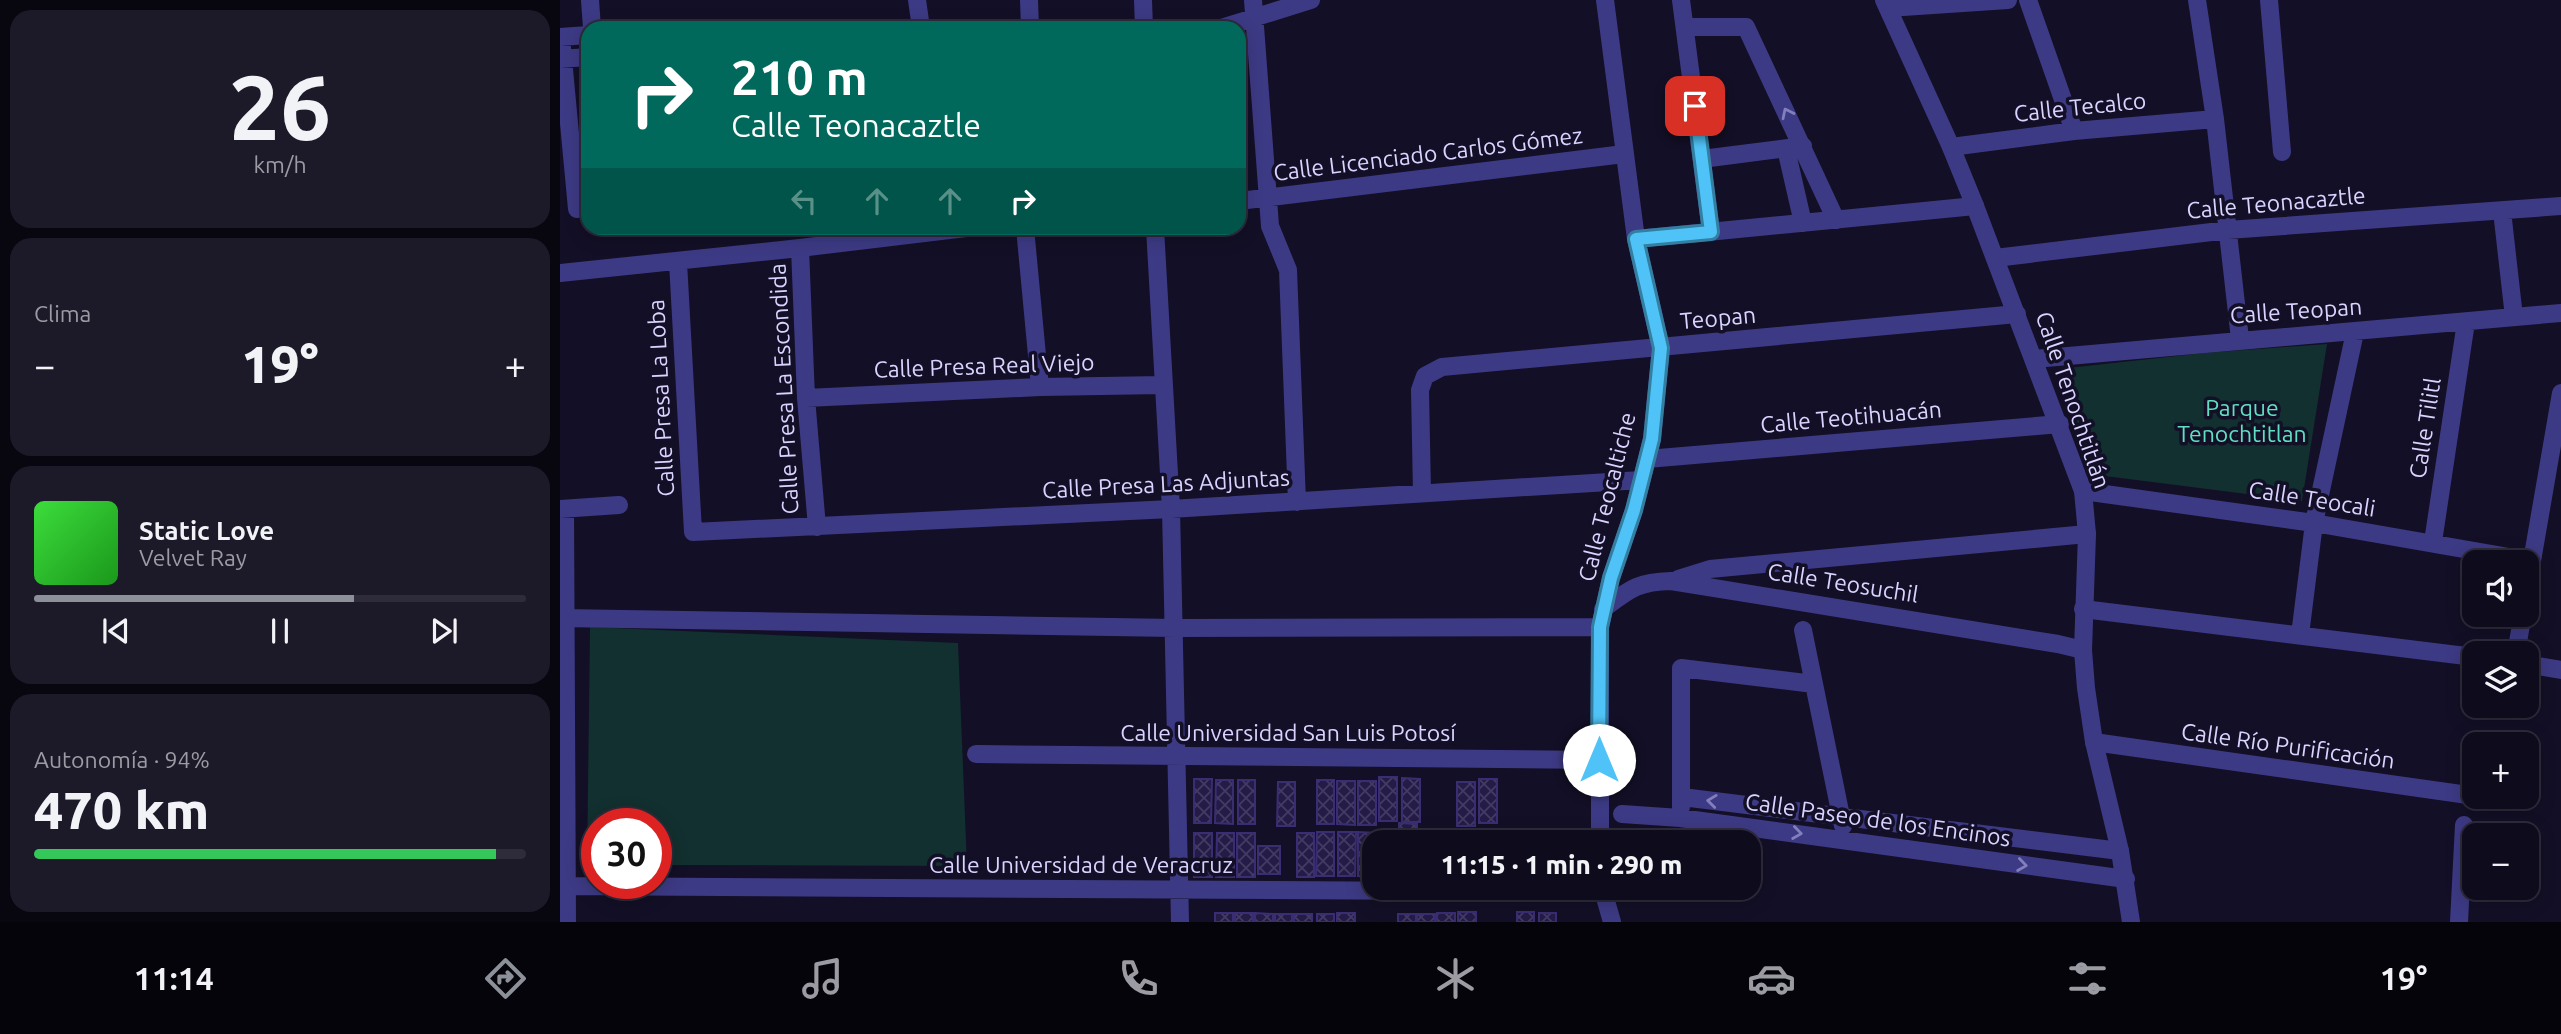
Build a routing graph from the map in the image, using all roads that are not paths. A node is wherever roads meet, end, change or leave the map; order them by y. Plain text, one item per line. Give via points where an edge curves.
1 (590, 0) edge
2 (917, 0) edge
3 (1029, 0) edge
4 (1143, 0) edge
5 (1311, 0) edge
6 (1605, 0) edge
7 (1681, 0) edge
8 (2008, 0) edge
9 (2028, 0) edge
10 (2197, 0) edge
11 (2269, 0) edge
12 (1886, 4) edge
13 (1254, 8) edge
14 (592, 21) edge
15 (920, 21) edge
16 (1030, 21) edge
17 (1144, 21) edge
18 (1233, 21) edge
19 (1685, 27) junction
20 (581, 36) edge
21 (560, 37) edge
22 (581, 58) edge
23 (561, 59) edge
24 (2215, 119) junction
25 (2074, 131) junction
26 (1794, 147) junction
27 (1951, 147) junction
28 (2282, 152) dead end
29 (1624, 154) junction
30 (1702, 159) junction
31 (1269, 198) junction
32 (1246, 200) edge
33 (1975, 206) junction
34 (2561, 206) edge
35 (577, 209) dead end
36 (2502, 211) junction
37 (1836, 220) junction
38 (1803, 223) junction
39 (2228, 230) junction
40 (1711, 232) junction
41 (884, 235) edge
42 (1026, 235) edge
43 (1155, 235) edge
44 (1636, 239) junction
45 (800, 248) junction
46 (1995, 258) junction
47 (678, 261) junction
48 (560, 273) edge
49 (2561, 313) edge
50 (2017, 314) junction
51 (2514, 317) junction
52 (2466, 322) junction
53 (2355, 332) junction
54 (2241, 339) junction
55 (1661, 348) junction
56 (2034, 359) junction
57 (1163, 385) junction
58 (1040, 387) junction
59 (2561, 393) edge
60 (806, 398) junction
61 (2060, 424) junction
62 (2558, 432) edge
63 (1647, 459) junction
64 (1641, 480) junction
65 (2083, 491) junction
66 (1422, 493) junction
67 (1297, 502) junction
68 (619, 505) dead end
69 (562, 509) edge
70 (1171, 509) junction
71 (2314, 523) junction
72 (817, 527) junction
73 (693, 532) joint
74 (2087, 534) junction
75 (2433, 542) junction
76 (2475, 550) edge
77 (2534, 550) edge
78 (1671, 581) junction
79 (2083, 609) junction
80 (563, 618) edge
81 (1602, 618) junction
82 (1175, 628) junction
83 (1803, 630) dead end
84 (2300, 635) junction
85 (2082, 650) junction
86 (2462, 655) edge
87 (2539, 666) edge
88 (2561, 670) edge
89 (1814, 684) junction
90 (2094, 742) junction
91 (563, 750) edge
92 (976, 754) dead end
93 (1177, 757) junction
94 (1599, 760) junction
95 (2462, 795) edge
96 (1682, 797) junction
97 (1622, 814) dead end
98 (1840, 817) junction
99 (1681, 818) junction
100 (1600, 830) edge
101 (1847, 840) junction
102 (2066, 844) junction
103 (2120, 851) junction
104 (2462, 864) edge
105 (2062, 870) junction
106 (2126, 879) junction
107 (564, 886) edge
108 (1181, 890) junction
109 (1362, 890) edge
110 (1605, 900) edge
111 (567, 922) edge
112 (1180, 922) edge
113 (1612, 922) edge
114 (2131, 922) edge
115 (2459, 922) edge

1 - 14 street
2 - 15 street
3 - 16 street
4 - 17 street
5 - 13 street
6 - 29 street, Calle Teocaltiche
7 - 19 street
8 - 12 street
9 - 25 street
10 - 24 street
11 - 28 street
12 - 27 street, Calle Tenochtitlán
13 - 18 street
13 - 31 street
26 -> 19 street via 1746,27
19 - 30 street
20 - 21 street
21 - 23 street
22 - 23 street
23 - 35 street
24 - 25 street, Calle Tecalco
24 - 39 street
25 - 27 street, Calle Tecalco
26 - 30 street
26 - 37 street
26 - 38 street
27 - 33 street, Calle Tenochtitlán
29 - 31 street, Calle Licenciado Carlos Gómez
29 - 44 street, Calle Teocaltiche
30 - 40 street
31 - 32 street, Calle Licenciado Carlos Gómez
31 - 67 street via 1270,226 1288,270
33 - 37 street
33 - 46 street, Calle Tenochtitlán
34 - 36 street, Calle Teonacaztle
36 - 39 street, Calle Teonacaztle
36 - 51 street
37 - 38 street
38 - 40 street
39 - 46 street, Calle Teonacaztle
39 - 54 street
40 - 44 street
41 - 45 street
42 - 58 street
43 - 57 street
44 - 55 street, Calle Teocaltiche
45 - 47 street
45 - 60 street, Calle Presa La Escondida
46 - 50 street, Calle Tenochtitlán
47 - 48 street
47 - 73 street, Calle Presa La Loba
49 - 51 street, Calle Teopan
50 - 55 street, Teopan
50 - 56 street, Calle Tenochtitlán
51 - 52 street, Calle Teopan
52 - 53 street, Calle Teopan
52 - 75 street, Calle Tilitl
53 - 54 street, Calle Teopan
53 - 71 street
54 - 56 street, Calle Teopan
55 - 63 street, Calle Teocaltiche
55 - 66 street, Teopan via 1442,367 1425,376 1420,390
56 - 61 street, Calle Tenochtitlán
57 - 58 street, Calle Presa Real Viejo
57 - 70 street
58 - 60 street, Calle Presa Real Viejo
59 - 62 street
60 - 72 street, Calle Presa La Escondida
61 - 63 street, Calle Teotihuacán
61 - 65 street, Calle Tenochtitlán
62 - 77 street
63 - 64 street, Calle Teocaltiche
64 - 66 street, Calle Presa Las Adjuntas
64 - 81 street, Calle Teocaltiche
65 - 71 street, Calle Teocali
65 - 74 street, Calle Tenochtitlán
66 - 67 street, Calle Presa Las Adjuntas
67 - 70 street, Calle Presa Las Adjuntas
68 - 69 street
69 - 80 street
70 - 72 street, Calle Presa Las Adjuntas
70 - 82 street
71 - 75 street, Calle Teocali
71 - 84 street
72 - 73 street, Calle Presa Las Adjuntas
74 - 78 street via 1710,569
74 - 79 street, Calle Tenochtitlán
75 - 76 street, Calle Teocali
78 - 81 street, Calle Teosuchil via 1646,581 1625,593
78 - 85 street, Calle Teosuchil
79 - 84 street
79 - 85 street, Calle Tenochtitlán
80 - 82 street
80 - 91 street
81 - 82 street
81 - 94 street, Calle Teocaltiche
82 - 93 street
83 - 89 street
84 - 86 street
85 - 90 street, Calle Tenochtitlán
87 - 88 street
89 - 96 street via 1681,668
89 - 98 street
90 - 95 street, Calle Río Purificación
90 - 103 street, Calle Tenochtitlán
91 - 107 street
92 - 93 street, Calle Universidad San Luis Potosí
93 - 94 street, Calle Universidad San Luis Potosí
93 - 108 street
94 - 100 street, Calle Teocaltiche
98 -> 96 street, Calle Paseo de los Encinos
96 - 99 street
97 - 99 street, Calle Paseo de los Encinos
98 - 101 street
98 - 102 street, Calle Paseo de los Encinos
99 -> 101 street, Calle Paseo de los Encinos
101 -> 105 street, Calle Paseo de los Encinos
102 - 103 street, Calle Paseo de los Encinos
102 - 105 street
103 - 106 street, Calle Tenochtitlán
104 - 115 street
105 - 106 street, Calle Paseo de los Encinos
106 - 114 street, Calle Tenochtitlán
107 - 108 street, Calle Universidad de Veracruz
107 - 111 street
108 - 109 street, Calle Universidad de Veracruz
108 - 112 street
110 - 113 street

